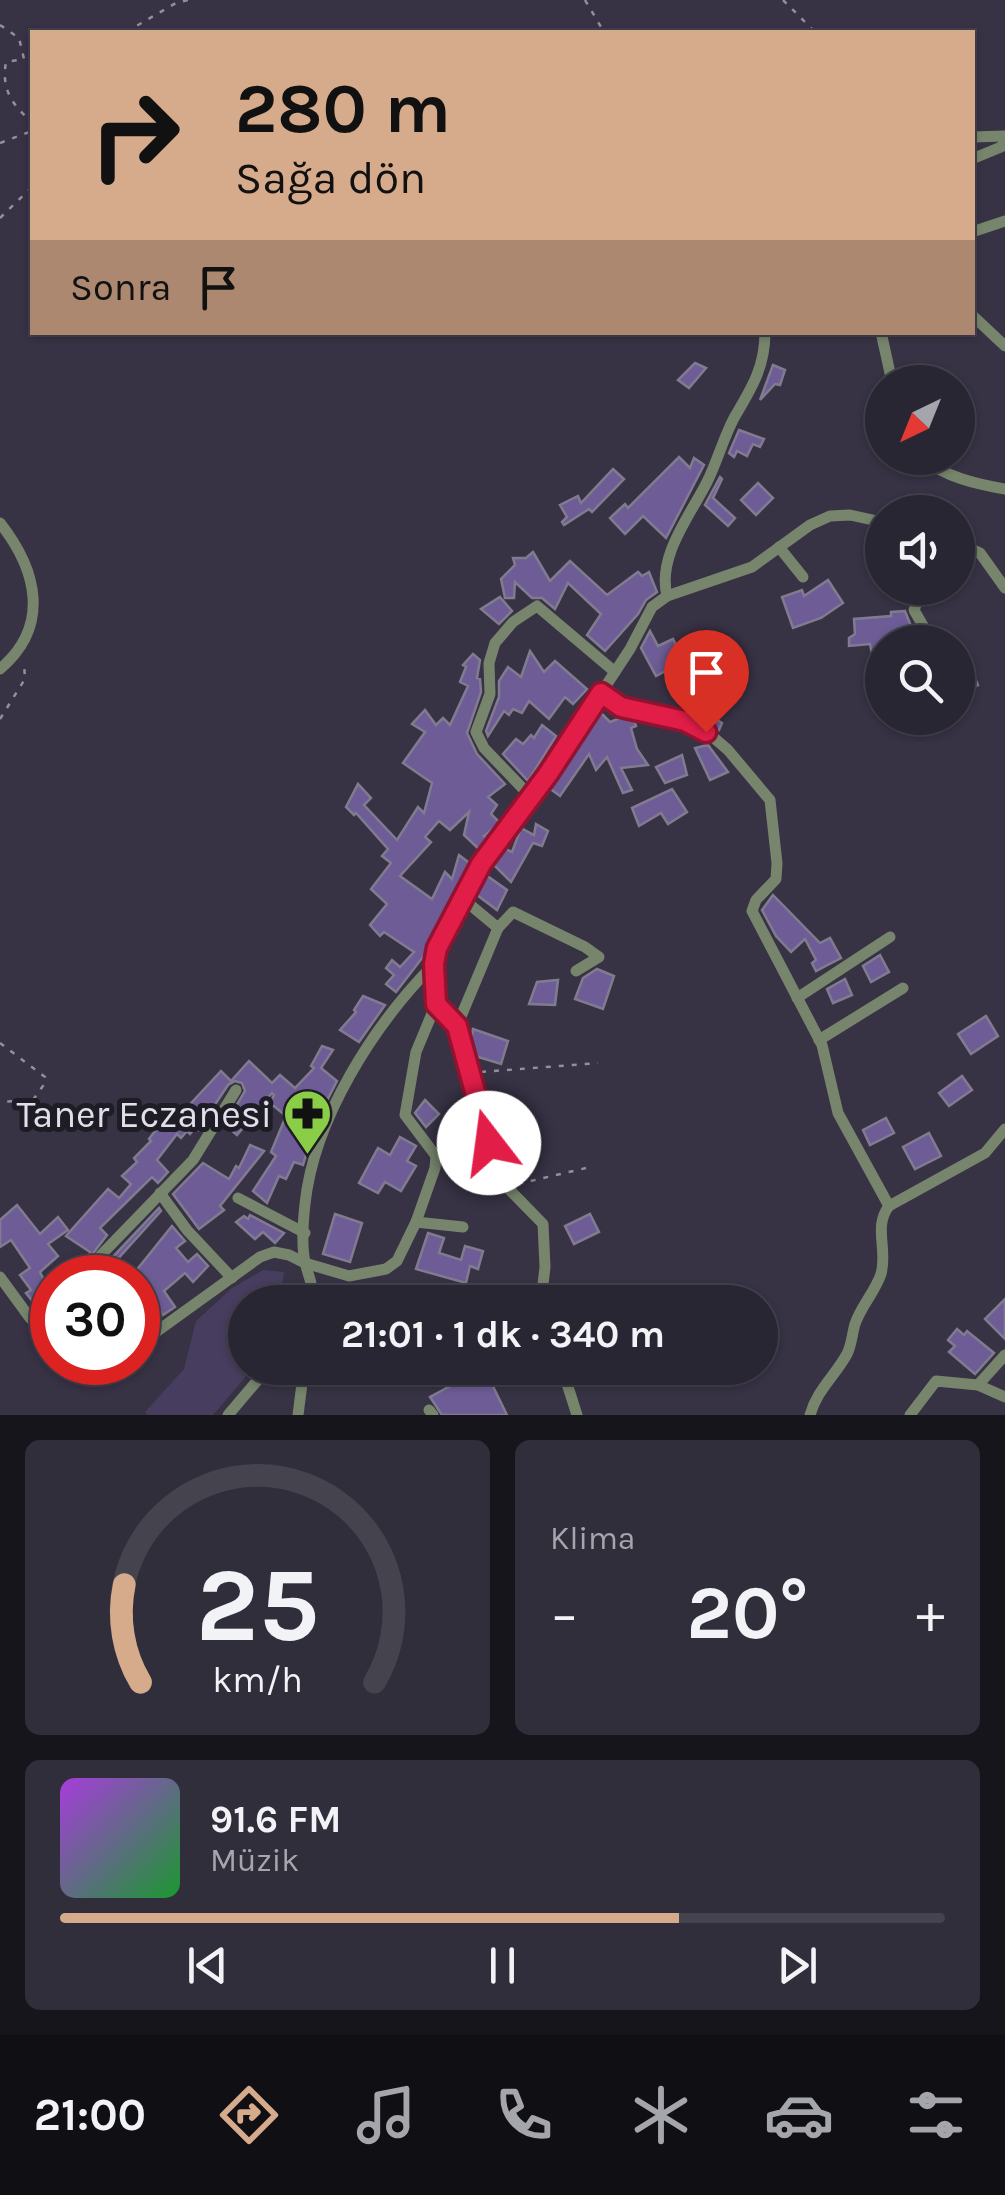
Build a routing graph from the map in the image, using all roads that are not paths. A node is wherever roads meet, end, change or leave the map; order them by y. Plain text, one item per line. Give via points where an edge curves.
1 (975, 138) edge
2 (1005, 139) edge
3 (975, 158) edge
4 (1005, 220) edge
5 (975, 231) edge
6 (975, 318) edge
7 (765, 335) edge
8 (882, 335) edge
9 (1005, 346) edge
10 (888, 365) edge
11 (954, 475) edge
12 (1005, 489) edge
13 (865, 518) edge
14 (0, 523) edge
15 (779, 548) junction
16 (975, 551) edge
17 (803, 576) dead end
18 (1005, 588) edge
19 (667, 596) junction
20 (0, 668) edge
21 (614, 672) junction
22 (601, 693) junction
23 (531, 797) junction
24 (462, 898) junction
25 (498, 928) junction
26 (890, 937) dead end
27 (434, 964) junction
28 (576, 971) dead end
29 (903, 988) dead end
30 (797, 998) junction
31 (436, 1004) junction
32 (457, 1026) junction
33 (819, 1040) junction
34 (236, 1090) dead end
35 (1005, 1128) edge
36 (160, 1193) junction
37 (238, 1198) dead end
38 (888, 1206) junction
39 (416, 1222) junction
40 (463, 1227) dead end
41 (305, 1233) junction
42 (101, 1255) edge
43 (305, 1263) junction
44 (0, 1277) edge
45 (232, 1278) junction
46 (314, 1285) edge
47 (542, 1285) edge
48 (30, 1318) edge
49 (160, 1329) edge
50 (1005, 1355) edge
51 (254, 1385) edge
52 (302, 1385) edge
53 (567, 1385) edge
54 (978, 1385) junction
55 (1005, 1398) edge
56 (228, 1415) edge
57 (298, 1415) edge
58 (577, 1415) edge
59 (810, 1415) edge
60 (910, 1415) edge

1 - 2 street
2 - 3 street via 1002,147
4 - 5 street
6 - 9 street
7 - 19 street via 757,382 665,565
8 - 10 street
11 - 12 street
13 - 15 street via 830,516
14 - 20 street via 17,544 35,621
15 - 17 street
15 - 19 street via 752,567
16 - 18 street
19 - 21 street via 652,607
21 - 22 street
21 - 23 street via 537,606 495,643 490,694 476,732
22 - 23 street
22 - 30 street via 621,707 706,732 770,800 776,879 752,911
23 - 24 street
24 - 25 street
24 - 27 street
25 - 28 street via 513,912 599,957
25 - 32 street
26 - 30 street
27 - 31 street
27 - 41 street via 366,1047 331,1112 305,1203
29 - 33 street
30 - 33 street
31 - 32 street
31 - 39 street via 416,1052 405,1115 436,1156
32 - 47 street via 498,1178 543,1224
33 - 38 street via 838,1112
34 - 36 street via 193,1160
35 - 38 street via 985,1154
36 - 42 street
36 - 45 street
37 - 41 street
38 - 59 street via 879,1222 881,1272 845,1358
39 - 40 street
39 - 43 street via 386,1269 349,1276
41 - 43 street
43 - 45 street via 274,1252
43 - 46 street
44 - 48 street
45 - 49 street
50 - 54 street
51 - 56 street
52 - 57 street
53 - 58 street
54 - 55 street
54 - 60 street via 936,1381

